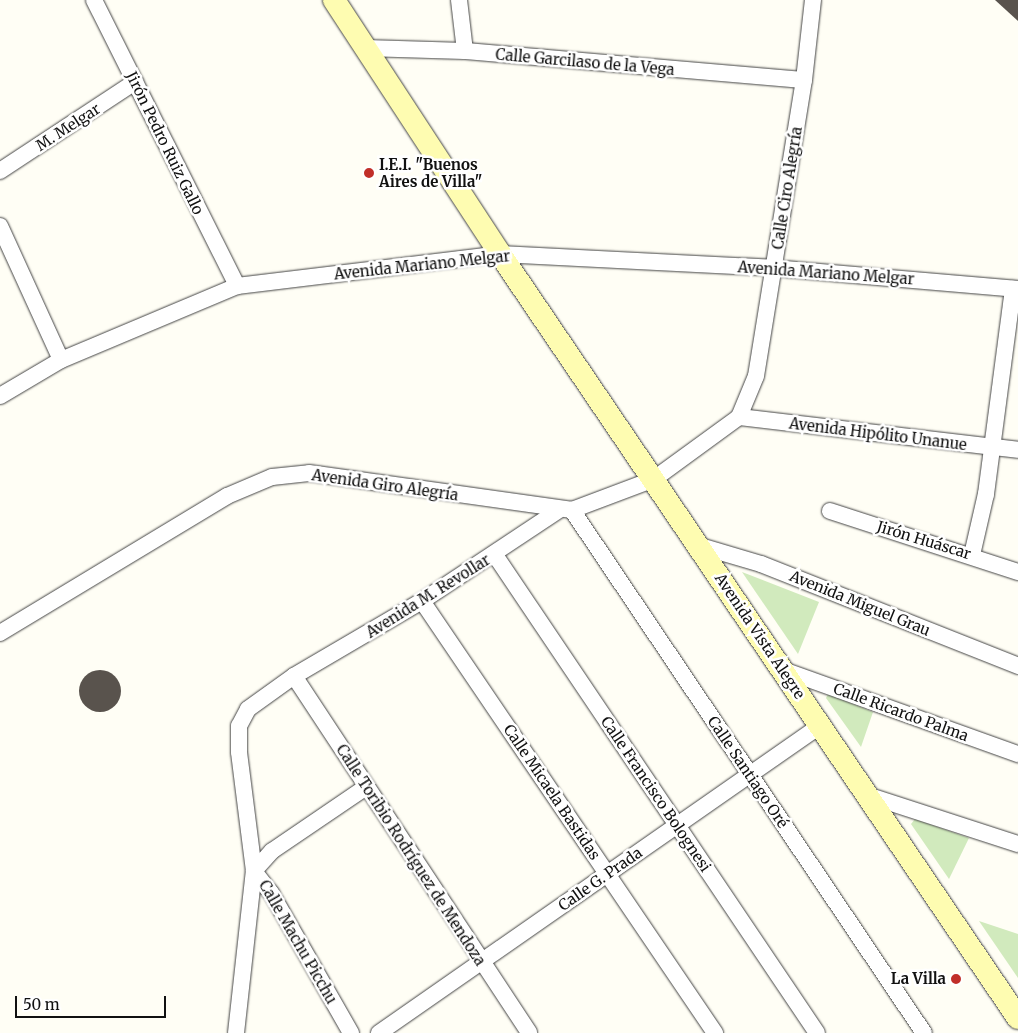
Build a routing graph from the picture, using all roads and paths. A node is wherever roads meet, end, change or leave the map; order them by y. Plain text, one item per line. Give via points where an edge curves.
1 (94, 0) edge
2 (334, 0) edge
3 (459, 0) edge
4 (813, 0) edge
5 (365, 48) junction
6 (465, 51) junction
7 (804, 80) junction
8 (135, 82) junction
9 (0, 171) edge
10 (0, 226) edge
11 (500, 254) junction
12 (774, 268) junction
13 (237, 286) junction
14 (1016, 289) edge
15 (61, 360) junction
16 (0, 396) edge
17 (739, 417) junction
18 (993, 448) junction
19 (1018, 450) edge
20 (654, 479) junction
21 (566, 510) junction
22 (830, 510) dead end
23 (700, 546) junction
24 (495, 555) junction
25 (972, 555) junction
26 (1018, 572) edge
27 (422, 601) junction
28 (0, 633) edge
29 (1018, 666) edge
30 (783, 670) junction
31 (294, 676) junction
32 (821, 725) junction
33 (1018, 754) edge
34 (750, 775) junction
35 (366, 786) junction
36 (867, 795) junction
37 (677, 825) junction
38 (1018, 844) edge
39 (254, 871) junction
40 (607, 874) junction
41 (482, 961) junction
42 (1018, 1018) edge
43 (236, 1033) edge
44 (351, 1033) edge
45 (379, 1033) edge
46 (529, 1033) edge
47 (715, 1033) edge
48 (817, 1033) edge
49 (924, 1033) edge

1 - 8 street, Jirón Pedro Ruiz Gallo
2 - 5 street, Avenida Vista Alegre
3 - 6 street
4 - 7 street, Calle Ciro Alegría
5 - 6 street, Calle Garcilaso de la Vega
5 - 11 street, Avenida Vista Alegre
6 - 7 street, Calle Garcilaso de la Vega
7 - 12 street, Calle Ciro Alegría
8 - 9 street, M. Melgar
8 - 13 street, Jirón Pedro Ruiz Gallo
10 - 15 street
11 - 12 street, Avenida Mariano Melgar
11 - 13 street, Avenida Mariano Melgar
11 - 20 street, Avenida Vista Alegre
12 - 14 street, Avenida Mariano Melgar
12 - 17 street, Calle Ciro Alegría via 756,376
13 - 15 street, Avenida Mariano Melgar
14 - 18 street
15 - 16 street, Avenida Mariano Melgar
17 - 18 street, Avenida Hipólito Unanue
17 - 20 street
18 - 19 street, Avenida Hipólito Unanue
18 - 25 street
20 - 21 street, Avenida Giro Alegría
20 - 23 street, Avenida Vista Alegre
21 - 24 street, Avenida M. Revollar
21 - 28 street, Avenida Giro Alegría via 310,473 272,477 227,496
21 - 34 street, Calle Santiago Oré
22 - 25 street, Jirón Huáscar
23 - 29 street, Avenida Miguel Grau via 761,564
23 - 30 street, Avenida Vista Alegre
24 - 27 street, Avenida M. Revollar
24 - 37 street, Calle Francisco Bolognesi
25 - 26 street, Jirón Huáscar
27 - 31 street, Avenida M. Revollar
27 - 40 street, Calle Micaela Bastidas
30 - 32 street, Avenida Vista Alegre
30 - 33 street, Calle Ricardo Palma
31 - 35 street, Calle Toribio Rodríguez de Mendoza
31 - 39 street, Avenida M. Revollar via 248,709 239,726 239,752
32 - 34 street, Calle G. Prada
32 - 36 street, Avenida Vista Alegre
34 - 37 street, Calle G. Prada
34 - 49 street, Calle Santiago Oré
35 - 39 street, Calle Machu Picchu via 272,851
35 - 41 street, Calle Toribio Rodríguez de Mendoza
36 - 38 street
36 - 42 street, Avenida Vista Alegre
37 - 40 street, Calle G. Prada
37 - 48 street, Calle Francisco Bolognesi
39 - 43 street, Avenida M. Revollar
39 - 44 street, Calle Machu Picchu via 271,893
40 - 41 street, Calle G. Prada
40 - 47 street, Calle Micaela Bastidas
41 - 45 street, Calle G. Prada
41 - 46 street, Calle Toribio Rodríguez de Mendoza

